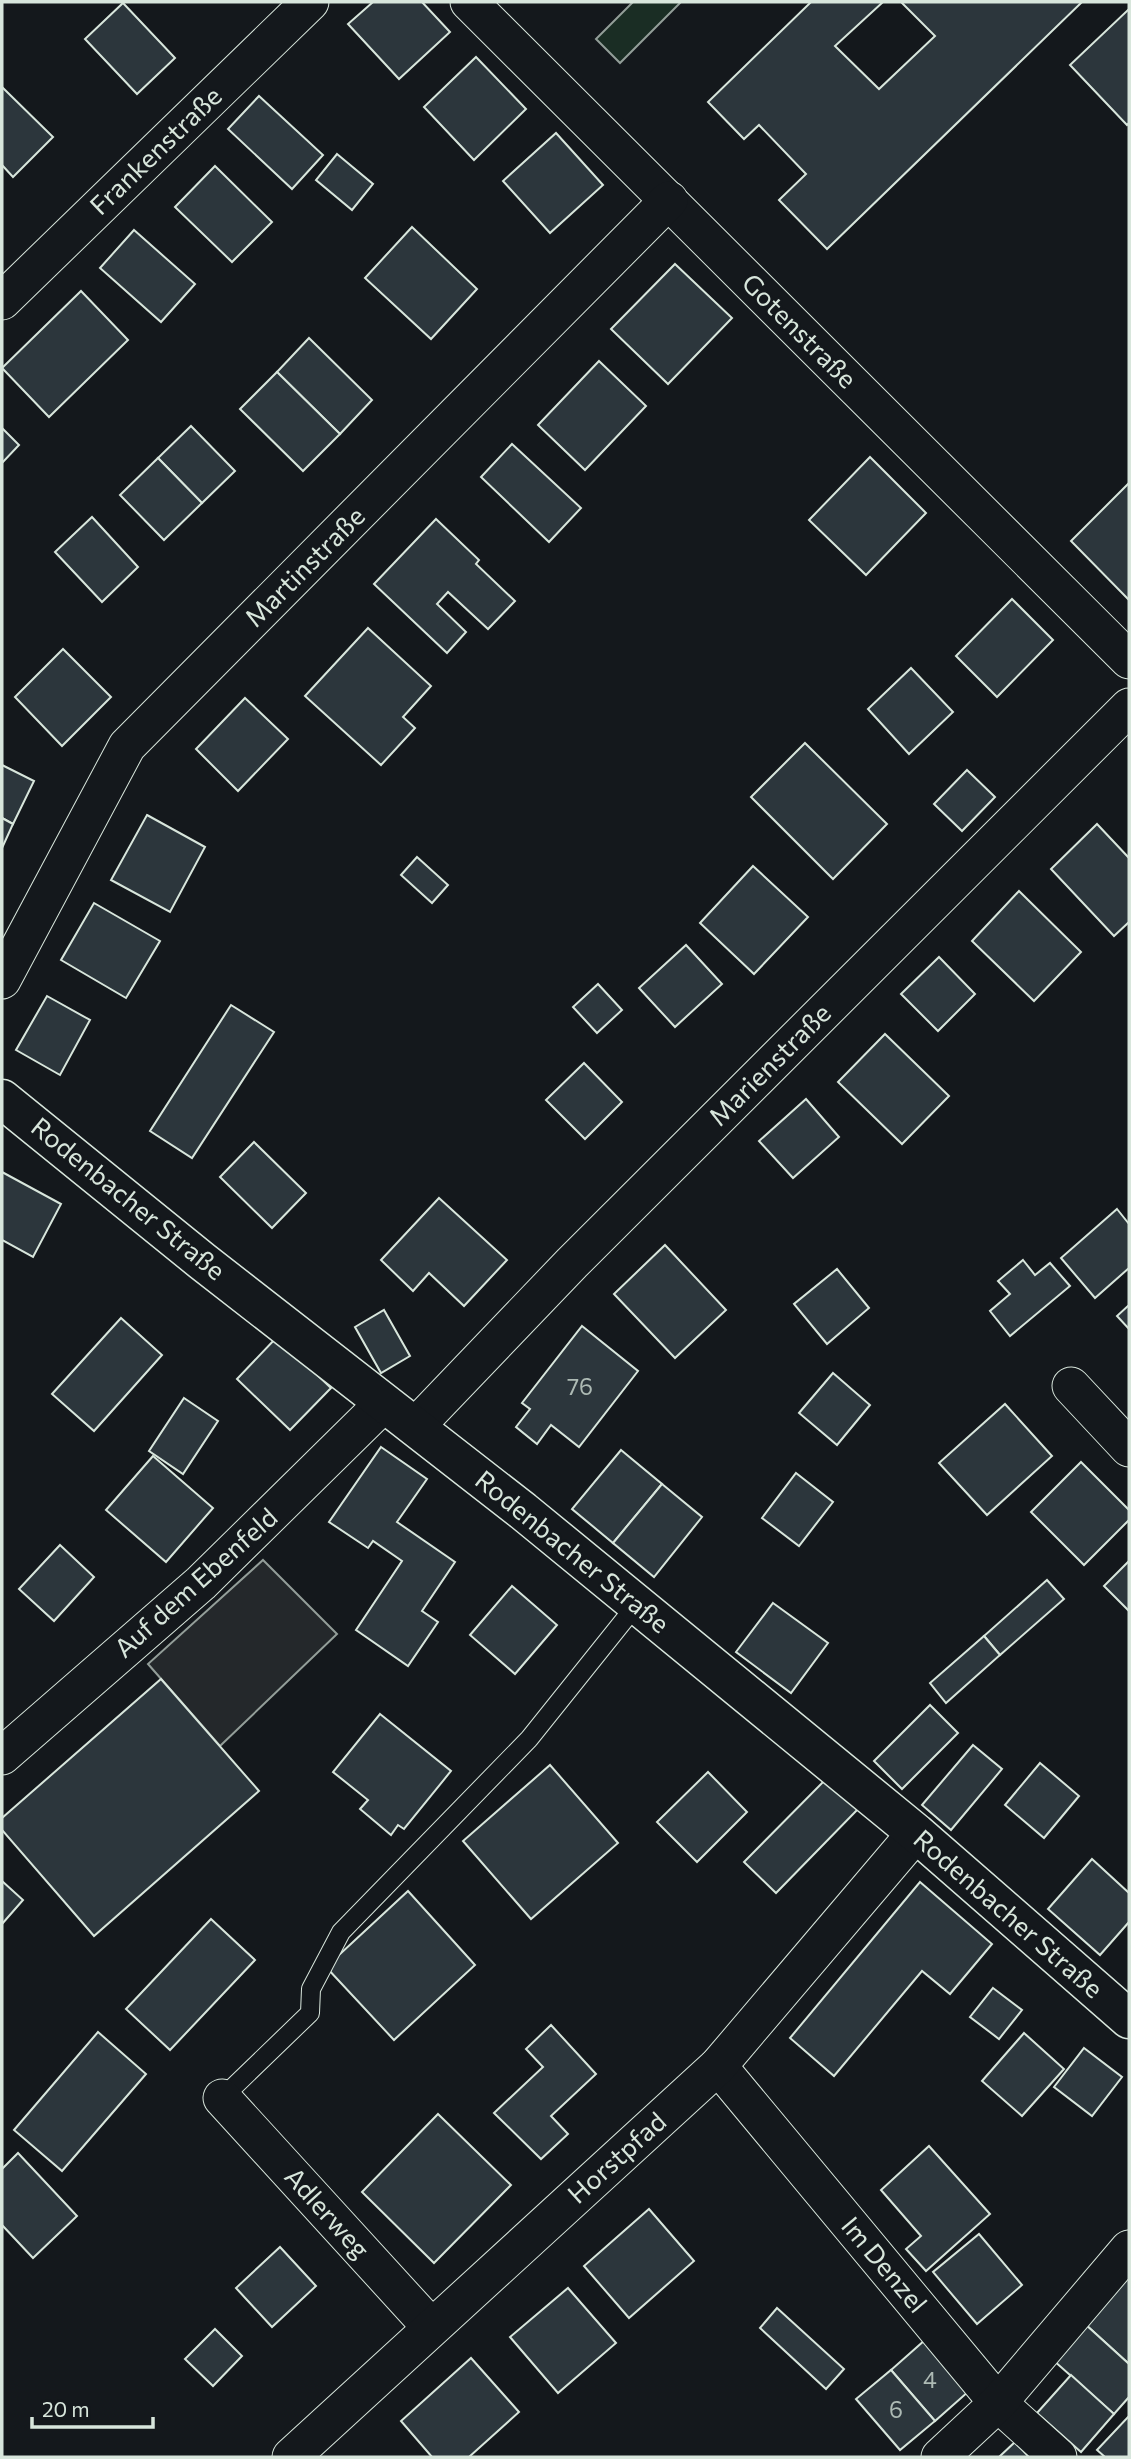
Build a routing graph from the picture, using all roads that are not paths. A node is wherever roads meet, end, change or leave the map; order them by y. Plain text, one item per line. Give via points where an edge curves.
1 (310, 2) edge
2 (469, 2) edge
3 (669, 201) junction
4 (2, 301) edge
5 (1129, 660) edge
6 (1129, 707) edge
7 (2, 980) edge
8 (8, 1113) edge
9 (1070, 1387) dead end
10 (384, 1403) junction
11 (415, 1427) junction
12 (1129, 1448) edge
13 (637, 1604) junction
14 (2, 1756) edge
15 (916, 1833) junction
16 (1129, 2020) edge
17 (718, 2066) junction
18 (222, 2098) joint
19 (1129, 2249) edge
20 (431, 2327) junction
21 (998, 2403) junction
22 (291, 2457) edge
23 (940, 2457) edge
24 (1058, 2457) edge

1 - 4 street, Frankenstraße
2 - 3 street, Gotenstraße
3 - 5 street, Gotenstraße
3 - 7 street, Martinstraße via 127,746
6 - 11 street, Marienstraße via 572,1263
8 - 10 street, Rodenbacher Straße
9 - 12 street
10 - 11 street, Rodenbacher Straße
10 - 14 street, Auf dem Ebenfeld via 201,1583
11 - 13 street, Rodenbacher Straße
13 - 15 street, Rodenbacher Straße
13 - 18 lane via 529,1739 341,1932 311,1989 310,2013
15 - 16 street, Rodenbacher Straße
15 - 17 street, Horstpfad
17 - 20 street, Horstpfad
17 - 21 street, Im Denzel
18 - 20 street, Adlerweg
19 - 21 street
20 - 22 street, Horstpfad
21 - 23 street
21 - 24 street, Im Denzel

